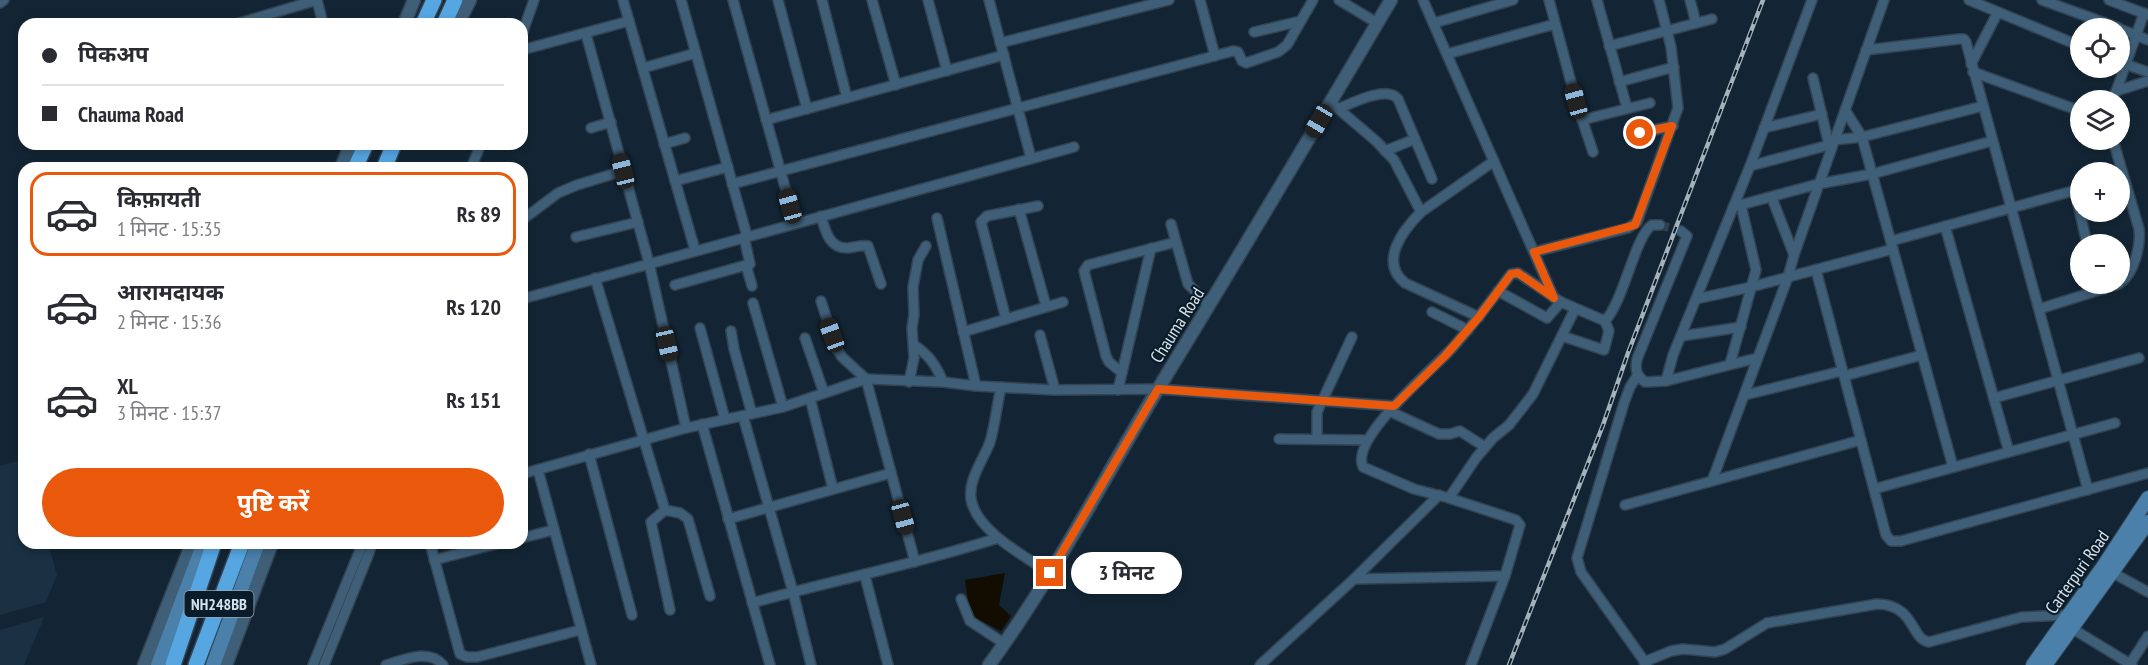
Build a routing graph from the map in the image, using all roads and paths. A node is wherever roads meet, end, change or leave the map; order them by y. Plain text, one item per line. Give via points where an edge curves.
1 (4, 0) edge
2 (317, 0) edge
3 (414, 0) edge
4 (434, 0) edge
5 (455, 0) edge
6 (470, 0) edge
7 (534, 0) edge
8 (623, 0) edge
9 (681, 0) edge
10 (733, 0) edge
11 (778, 0) edge
12 (822, 0) edge
13 (872, 0) edge
14 (928, 0) edge
15 (989, 0) edge
16 (1169, 0) edge
17 (1200, 0) edge
18 (1313, 0) edge
19 (1339, 0) edge
20 (1390, 0) edge
21 (1513, 0) edge
22 (1549, 0) edge
23 (1597, 0) edge
24 (1659, 0) edge
25 (1690, 0) edge
26 (1812, 0) edge
27 (1884, 0) edge
28 (1969, 0) edge
29 (2042, 0) edge
30 (2109, 0) edge
31 (1426, 1) edge
32 (1300, 2) dead end
33 (0, 3) edge
34 (1998, 12) junction
35 (2146, 14) edge
36 (256, 18) edge
37 (322, 18) edge
38 (406, 18) edge
39 (426, 18) edge
40 (447, 18) edge
41 (461, 18) edge
42 (528, 18) edge
43 (1303, 18) junction
44 (2090, 18) edge
45 (1712, 19) dead end
46 (629, 21) junction
47 (1377, 23) junction
48 (1434, 23) junction
49 (1696, 23) junction
50 (1556, 24) junction
51 (1254, 32) dead end
52 (1666, 32) junction
53 (2130, 33) edge
54 (586, 34) junction
55 (2136, 35) junction
56 (2148, 40) edge
57 (2070, 42) edge
58 (1000, 43) junction
59 (1609, 46) junction
60 (2130, 47) edge
61 (528, 48) edge
62 (1866, 50) junction
63 (696, 53) junction
64 (1447, 54) junction
65 (1004, 55) junction
66 (1215, 56) junction
67 (1674, 66) junction
68 (2130, 66) edge
69 (643, 68) junction
70 (1972, 68) junction
71 (947, 71) junction
72 (2148, 72) edge
73 (1813, 78) dead end
74 (2148, 81) edge
75 (1619, 82) junction
76 (896, 85) junction
77 (2128, 90) edge
78 (847, 98) junction
79 (1650, 103) dead end
80 (1334, 106) junction
81 (1983, 106) junction
82 (2070, 107) edge
83 (1018, 108) junction
84 (1627, 108) junction
85 (807, 109) junction
86 (1845, 110) junction
87 (1822, 114) junction
88 (766, 120) junction
89 (1582, 120) junction
90 (611, 122) junction
91 (1672, 126) junction
92 (591, 128) dead end
93 (1764, 128) junction
94 (1640, 133) dead end
95 (1862, 137) junction
96 (685, 138) dead end
97 (1415, 139) junction
98 (1992, 141) junction
99 (1832, 143) junction
100 (664, 144) junction
101 (1074, 147) dead end
102 (1385, 151) junction
103 (1593, 152) dead end
104 (1031, 158) junction
105 (1494, 161) junction
106 (1750, 166) junction
107 (728, 167) junction
108 (623, 171) junction
109 (781, 171) junction
110 (1872, 174) junction
111 (1432, 179) dead end
112 (675, 181) junction
113 (732, 184) junction
114 (1818, 184) junction
115 (2070, 192) edge
116 (1772, 198) junction
117 (2130, 204) edge
118 (1038, 206) dead end
119 (1737, 206) junction
120 (2011, 208) junction
121 (1019, 209) junction
122 (1421, 212) junction
123 (528, 216) edge
124 (821, 216) junction
125 (937, 218) dead end
126 (638, 222) junction
127 (795, 223) junction
128 (1171, 224) dead end
129 (1660, 225) dead end
130 (1945, 226) junction
131 (1681, 231) dead end
132 (745, 236) junction
133 (576, 237) dead end
134 (1176, 242) junction
135 (1892, 245) junction
136 (926, 246) dead end
137 (1152, 248) junction
138 (695, 250) junction
139 (1534, 252) junction
140 (1794, 255) junction
141 (649, 263) junction
142 (746, 265) junction
143 (1816, 270) junction
144 (2130, 270) edge
145 (1788, 277) junction
146 (595, 278) junction
147 (881, 284) dead end
148 (675, 285) dead end
149 (752, 286) dead end
150 (1751, 287) junction
151 (1498, 291) junction
152 (2079, 294) edge
153 (528, 297) edge
154 (1696, 299) junction
155 (1558, 300) junction
156 (821, 301) dead end
157 (1063, 302) dead end
158 (753, 303) dead end
159 (1046, 306) junction
160 (1210, 306) junction
161 (1575, 309) junction
162 (2039, 309) junction
163 (1432, 312) dead end
164 (1479, 317) junction
165 (1006, 319) junction
166 (1605, 321) junction
167 (1741, 327) junction
168 (700, 328) dead end
169 (1468, 330) junction
170 (731, 331) dead end
171 (963, 332) junction
172 (1040, 335) dead end
173 (1352, 336) dead end
174 (1562, 336) junction
175 (1682, 336) junction
176 (805, 338) dead end
177 (914, 345) junction
178 (1922, 355) junction
179 (1757, 358) junction
180 (2139, 358) dead end
181 (1730, 364) junction
182 (1121, 372) junction
183 (1843, 374) junction
184 (1637, 376) junction
185 (866, 379) junction
186 (2059, 380) junction
187 (1666, 381) junction
188 (909, 382) junction
189 (943, 382) junction
190 (976, 386) junction
191 (1001, 387) junction
192 (1158, 389) junction
193 (1055, 390) junction
194 (1118, 390) junction
195 (824, 393) junction
196 (1745, 395) junction
197 (810, 398) junction
198 (1994, 398) junction
199 (1323, 399) junction
200 (783, 407) junction
201 (1391, 409) junction
202 (748, 415) junction
203 (725, 420) junction
204 (2115, 423) dead end
205 (702, 424) junction
206 (686, 428) junction
207 (2073, 434) junction
208 (644, 439) junction
209 (1279, 439) dead end
210 (1317, 439) junction
211 (1861, 440) junction
212 (1367, 441) junction
213 (1485, 447) junction
214 (2009, 452) junction
215 (589, 454) junction
216 (1953, 467) junction
217 (538, 470) junction
218 (528, 472) edge
219 (891, 473) junction
220 (2148, 473) edge
221 (1712, 482) junction
222 (833, 489) junction
223 (1874, 489) junction
224 (2088, 490) junction
225 (1444, 496) junction
226 (2148, 498) edge
227 (1625, 505) dead end
228 (768, 508) junction
229 (665, 510) junction
230 (728, 519) junction
231 (2148, 522) edge
232 (554, 530) junction
233 (528, 536) edge
234 (998, 538) junction
235 (190, 549) edge
236 (202, 549) edge
237 (212, 549) edge
238 (240, 549) edge
239 (256, 549) edge
240 (270, 549) edge
241 (360, 549) edge
242 (370, 549) edge
243 (431, 549) edge
244 (477, 549) edge
245 (434, 560) junction
246 (915, 562) junction
247 (1050, 573) junction
248 (2113, 573) junction
249 (865, 576) junction
250 (1505, 576) junction
251 (1354, 579) junction
252 (2148, 583) edge
253 (2138, 587) junction
254 (793, 592) junction
255 (2148, 592) edge
256 (710, 596) dead end
257 (961, 599) dead end
258 (752, 603) junction
259 (670, 610) dead end
260 (632, 615) dead end
261 (2068, 622) junction
262 (580, 630) junction
263 (2148, 636) edge
264 (1005, 644) junction
265 (1642, 662) edge
266 (2131, 664) edge
267 (144, 665) edge
268 (158, 665) edge
269 (173, 665) edge
270 (196, 665) edge
271 (213, 665) edge
272 (226, 665) edge
273 (313, 665) edge
274 (324, 665) edge
275 (386, 665) edge
276 (443, 665) edge
277 (591, 665) edge
278 (770, 665) edge
279 (811, 665) edge
280 (888, 665) edge
281 (989, 665) edge
282 (1260, 665) edge
283 (1471, 665) edge
284 (2033, 665) edge
285 (2045, 665) edge

1 - 33 street
2 - 36 street
2 - 37 street
3 - 38 street
4 - 39 highway
5 - 40 highway
6 - 41 street
7 - 42 street
8 - 46 street
9 - 63 street
10 - 88 street
11 - 85 street
12 - 78 street
13 - 76 street
14 - 71 street
15 - 58 street
16 - 58 street
17 - 66 street
18 - 43 street
19 - 47 street
20 - 47 street, Chauma Road
21 - 48 street
22 - 50 street
23 - 59 street
24 - 52 street
25 - 49 street
26 - 93 street
27 - 62 street
28 - 34 street
29 - 44 street
30 - 35 street
31 - 48 street
32 - 43 street
34 - 57 street
34 - 70 street
35 - 55 street
43 - 51 street
43 - 66 street via 1287,45 1269,56 1246,63 1237,51
45 - 49 street
46 - 54 street
46 - 69 street
47 - 80 street, Chauma Road
48 - 64 street
49 - 52 street
50 - 64 street
50 - 89 street
52 - 59 street
52 - 67 street
53 - 55 street
54 - 61 street
54 - 90 street
55 - 56 street
55 - 60 street
58 - 65 street
59 - 75 street
62 - 70 street via 1964,39
62 - 86 street
63 - 69 street
63 - 107 street
64 - 105 street
65 - 71 street
65 - 83 street
66 - 83 street
67 - 75 street
67 - 91 street via 1678,108
68 - 72 street
69 - 100 street
70 - 81 street
70 - 82 street
71 - 76 street
73 - 87 street
74 - 77 street
75 - 84 street
76 - 78 street
78 - 85 street
79 - 84 street
80 - 97 street via 1394,94
80 - 102 street
80 - 160 street, Chauma Road
81 - 95 street
81 - 98 street
83 - 104 street
83 - 109 street
84 - 89 street
85 - 88 street
86 - 95 street
86 - 99 street
87 - 93 street
87 - 99 street
88 - 109 street
89 - 103 street
90 - 92 street
90 - 108 street
91 - 94 street
91 - 139 street via 1635,225
93 - 106 street
95 - 99 street
95 - 110 street
96 - 100 street
97 - 102 street
97 - 111 street
98 - 110 street
98 - 120 street
99 - 106 street
99 - 114 street
100 - 112 street
101 - 104 street
102 - 122 street via 1398,166
104 - 124 street
105 - 122 street
105 - 139 street
106 - 119 street
107 - 112 street
107 - 113 street
108 - 123 street via 558,193
108 - 126 street
109 - 113 street
109 - 127 street
110 - 114 street
110 - 135 street
112 - 138 street
113 - 132 street
114 - 116 street
114 - 140 street
115 - 120 street
116 - 119 street
116 - 140 street
117 - 144 street via 2140,241
118 - 121 street
119 - 150 street via 1756,270
119 - 154 street
120 - 130 street
120 - 162 street
121 - 159 street
121 - 165 street via 987,216 981,222
122 - 164 street via 1400,239 1392,260 1393,269 1405,283
124 - 127 street
124 - 147 street via 834,244 848,248 868,246
125 - 171 street
126 - 133 street
126 - 141 street
127 - 132 street
128 - 134 street
129 - 166 street via 1652,225 1645,233
130 - 135 street
130 - 198 street
131 - 184 street via 1687,236 1637,359
132 - 138 street
132 - 142 street via 750,264
134 - 137 street
134 - 160 street via 1188,284
135 - 143 street
135 - 178 street
136 - 177 street via 918,260 913,287
137 - 182 street
137 - 182 street via 1088,265 1084,271 1106,356
138 - 141 street
139 - 155 street
140 - 145 street
141 - 146 street
141 - 206 street
142 - 148 street
142 - 149 street
143 - 145 street
143 - 183 street
145 - 150 street
145 - 179 street
146 - 153 street
146 - 208 street
150 - 154 street
150 - 167 street
151 - 155 street via 1511,274 1518,273
151 - 155 street via 1547,318
151 - 164 street
152 - 162 street
154 - 175 street
155 - 161 street
156 - 185 street via 836,348
157 - 159 street
158 - 200 street
159 - 165 street
160 - 192 street, Chauma Road
161 - 166 street
161 - 174 street
162 - 186 street
163 - 169 street
164 - 169 street
165 - 171 street
166 - 174 street via 1609,332 1604,350
167 - 175 street
167 - 181 street
168 - 203 street
169 - 201 street
170 - 202 street
171 - 190 street
172 - 193 street
173 - 199 street
174 - 213 street via 1533,394 1509,425
175 - 187 street
176 - 195 street
177 - 188 street
177 - 189 street via 933,361
178 - 183 street
178 - 216 street
179 - 181 street
179 - 196 street
180 - 186 street
181 - 187 street
182 - 194 street
183 - 196 street
183 - 211 street
184 - 187 street via 1645,382
184 - 265 street via 1622,410 1577,558 1581,572
185 - 188 street
185 - 195 street
185 - 219 street
186 - 198 street
186 - 207 street
188 - 189 street
189 - 190 street
190 - 191 street
191 - 193 street
191 - 234 street via 990,441 974,479 971,498 977,513
192 - 194 street
192 - 199 street
192 - 247 street, Chauma Road
193 - 194 street
195 - 197 street
196 - 221 street
197 - 200 street
197 - 222 street
198 - 214 street
199 - 201 street
199 - 210 street via 1316,417
200 - 202 street
201 - 212 street
201 - 213 street via 1440,434 1460,431
202 - 203 street
202 - 228 street
203 - 205 street
204 - 207 street
205 - 206 street
205 - 230 street
206 - 208 street
207 - 214 street
207 - 224 street
208 - 215 street
208 - 229 street
209 - 210 street
210 - 212 street
211 - 221 street
211 - 223 street
212 - 225 street via 1363,467 1414,489
213 - 225 street
214 - 216 street
215 - 217 street
215 - 260 street
216 - 223 street
217 - 218 street
217 - 232 street
219 - 222 street
219 - 246 street
220 - 224 street
221 - 227 street
222 - 228 street
223 - 224 street via 1890,541
225 - 250 street via 1519,523
225 - 251 street
226 - 261 main road, Carterpuri Road
228 - 230 street
228 - 254 street
229 - 256 street via 688,519
229 - 259 street via 651,522
230 - 258 street
231 - 248 main road, Carterpuri Road
232 - 233 street
232 - 262 street
234 - 246 street
234 - 247 street
235 - 267 street
236 - 268 main road
237 - 269 highway, NH248BB
238 - 270 highway, NH248BB
239 - 271 main road
240 - 272 street
241 - 273 street
242 - 274 street
243 - 245 street
244 - 245 street
245 - 262 street via 460,654 477,657
246 - 249 street
247 - 264 street, Chauma Road
248 - 253 street
248 - 261 main road, Carterpuri Road
249 - 254 street
249 - 280 street
250 - 251 street
250 - 283 street
251 - 282 street
252 - 253 street
253 - 255 street
254 - 258 street
254 - 279 street
257 - 264 street via 970,621
258 - 278 street
261 - 265 street via 2022,617 1929,642 1921,638 1899,609 1876,604 1767,623 1715,652 1683,649
261 - 266 street
261 - 284 main road, Carterpuri Road
261 - 285 main road, Carterpuri Road
262 - 277 street
263 - 266 street
264 - 281 street, Chauma Road
275 - 276 street via 424,655

